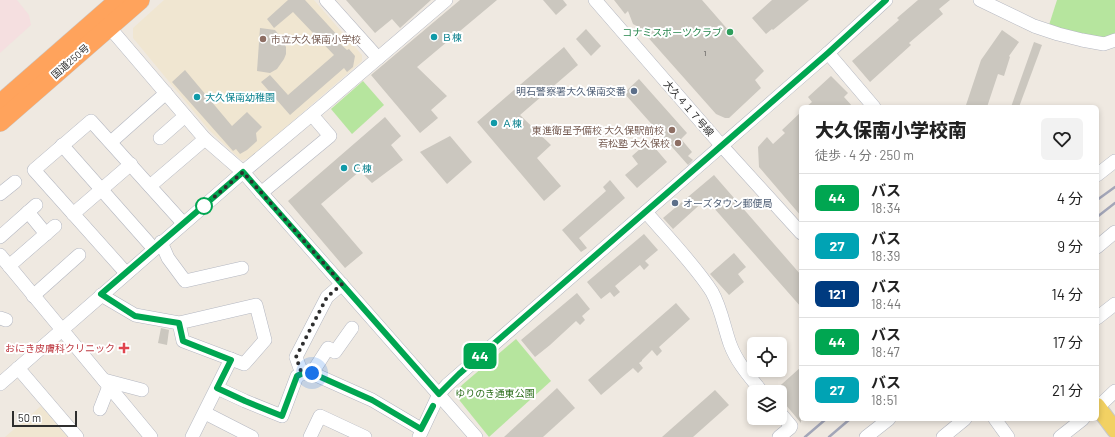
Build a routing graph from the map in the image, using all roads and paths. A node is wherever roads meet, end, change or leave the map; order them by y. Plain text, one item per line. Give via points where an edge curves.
1 (119, 0) edge
2 (140, 0) edge
3 (326, 0) edge
4 (446, 0) edge
5 (595, 0) edge
6 (886, 0) edge
7 (980, 0) edge
8 (105, 22) junction
9 (1115, 40) edge
10 (828, 53) junction
11 (378, 58) junction
12 (166, 93) junction
13 (0, 104) edge
14 (872, 105) edge
15 (312, 115) junction
16 (186, 116) junction
17 (0, 122) edge
18 (160, 138) dead end
19 (205, 139) junction
20 (111, 142) junction
21 (62, 145) junction
22 (721, 145) junction
23 (1115, 161) edge
24 (131, 164) junction
25 (243, 172) junction
26 (1099, 173) edge
27 (15, 182) dead end
28 (150, 186) junction
29 (101, 190) junction
30 (262, 193) junction
31 (0, 194) edge
32 (646, 212) junction
33 (73, 214) junction
34 (183, 223) junction
35 (799, 231) edge
36 (1115, 232) edge
37 (0, 237) edge
38 (1099, 245) edge
39 (158, 246) junction
40 (0, 255) edge
41 (79, 255) dead end
42 (9, 266) junction
43 (242, 268) dead end
44 (126, 273) junction
45 (342, 284) junction
46 (101, 294) junction
47 (33, 296) junction
48 (1115, 304) edge
49 (1099, 316) edge
50 (179, 323) junction
51 (352, 328) dead end
52 (61, 329) junction
53 (231, 360) junction
54 (18, 368) junction
55 (307, 373) junction
56 (107, 383) junction
57 (0, 384) edge
58 (756, 385) edge
59 (217, 388) junction
60 (142, 390) dead end
61 (1115, 391) edge
62 (439, 394) junction
63 (1099, 405) edge
64 (100, 409) dead end
65 (1099, 410) edge
66 (205, 413) junction
67 (886, 421) edge
68 (962, 421) edge
69 (996, 421) edge
70 (1081, 421) edge
71 (787, 422) edge
72 (1115, 430) edge
73 (420, 433) edge
74 (77, 437) edge
75 (151, 437) edge
76 (192, 437) edge
77 (252, 437) edge
78 (310, 437) edge
79 (365, 437) edge
80 (476, 437) edge
81 (779, 437) edge
82 (866, 437) edge
83 (942, 437) edge
84 (1008, 437) edge
85 (1060, 437) edge

1 - 8 highway, 国道250号
2 - 8 highway, 国道250号
3 - 11 street
4 - 11 street
5 - 22 street, 大久４１７号線
6 - 10 street
7 - 9 street via 1034,26 1058,34 1104,44
8 - 12 street
8 - 13 highway, 国道250号
8 - 17 highway, 国道250号
10 - 14 street
10 - 22 street
11 - 15 street
12 - 16 street
12 - 20 street
15 - 25 street
15 - 30 street via 330,136
16 - 18 street
16 - 19 street
19 - 25 street
19 - 28 street
20 - 21 street via 91,121
20 - 24 street
21 - 29 street
21 - 33 street via 34,170
22 - 32 street
22 - 35 street, 大久４１７号線
23 - 26 street
24 - 28 street
24 - 29 street
25 - 30 street
25 - 34 street
27 - 31 street
28 - 34 street
29 - 33 street
29 - 39 street
30 - 45 street
32 - 58 street via 701,276 713,294 730,345 742,368
32 - 62 street
33 - 44 street
34 - 39 street
36 - 38 street
37 - 42 street via 32,209 50,230
39 - 43 street via 185,281
39 - 44 street
40 - 42 street
41 - 47 street
42 - 47 street
44 - 46 street
45 - 55 street via 327,297 296,357
45 - 62 street
46 - 50 street via 135,316
46 - 52 street
47 - 52 street
48 - 49 street
50 - 53 street via 183,341
50 - 53 street via 256,305 265,340 244,364
51 - 55 street via 335,352 328,348
52 - 54 street
52 - 56 street
53 - 59 street
54 - 57 street
54 - 74 street
55 - 59 street via 297,376 282,416
55 - 73 street via 372,400
56 - 60 street
56 - 64 street
56 - 75 street
59 - 66 street
61 - 63 street
62 - 73 street
62 - 80 street
65 - 72 main road
66 - 76 street
66 - 77 street
67 - 82 street
68 - 83 street
69 - 84 street
70 - 85 street
71 - 81 street via 790,428
78 - 79 street via 320,416

